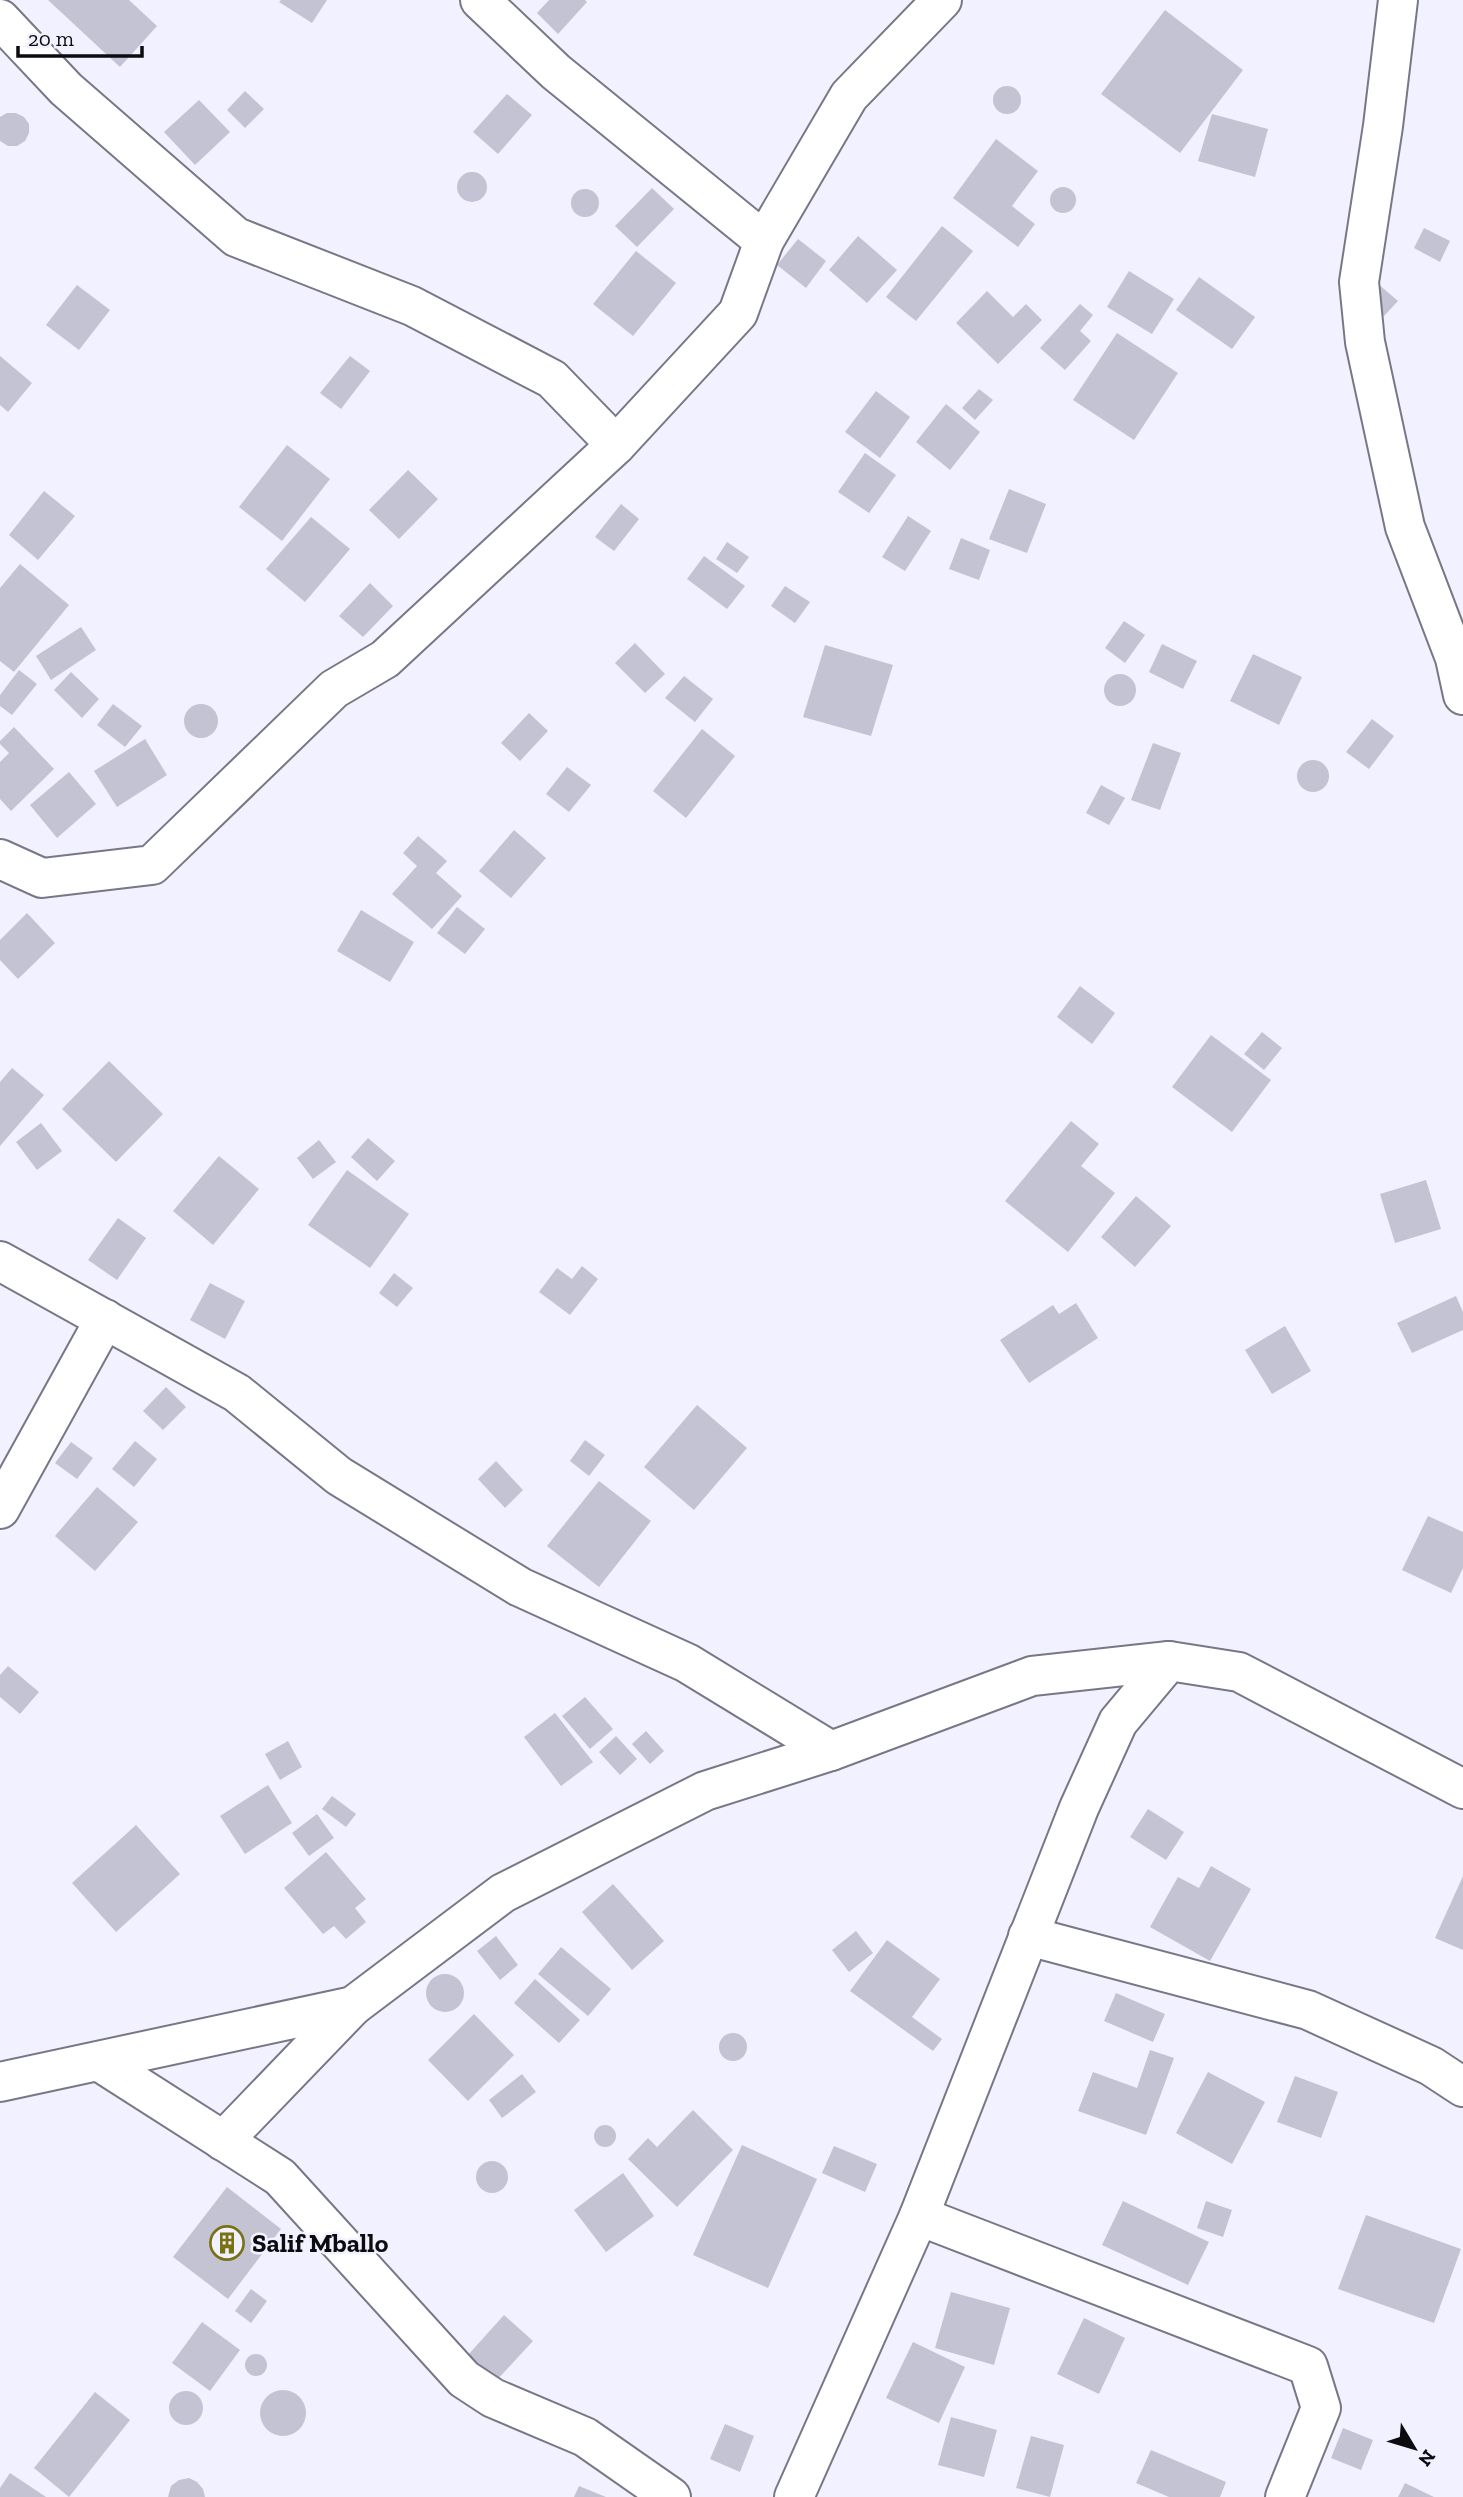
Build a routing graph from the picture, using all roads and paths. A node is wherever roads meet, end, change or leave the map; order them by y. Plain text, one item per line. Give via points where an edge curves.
1 (480, 0) edge
2 (943, 0) edge
3 (1398, 0) edge
4 (0, 19) edge
5 (764, 241) junction
6 (616, 445) junction
7 (1463, 695) edge
8 (0, 859) edge
9 (0, 1261) edge
10 (105, 1320) junction
11 (0, 1509) edge
12 (1169, 1661) junction
13 (831, 1751) junction
14 (1463, 1788) edge
15 (1028, 1936) junction
16 (353, 2006) junction
17 (100, 2062) junction
18 (0, 2082) edge
19 (1463, 2087) edge
20 (223, 2141) junction
21 (919, 2216) junction
22 (671, 2497) edge
23 (794, 2497) edge
24 (1284, 2497) edge

1 - 5 street via 555,72
2 - 5 street via 849,96
3 - 7 street via 1359,282 1365,342 1405,527 1455,658
4 - 6 street via 66,89 236,237 412,306 552,379
5 - 6 street via 738,313
6 - 8 street via 385,659 334,689 152,865 41,878
9 - 10 street
10 - 11 street
10 - 13 street via 237,1393 339,1476 520,1587 687,1663
12 - 13 street via 1032,1676
12 - 14 street via 1239,1672
12 - 15 street via 1118,1722
13 - 16 street via 705,1791 503,1893
15 - 19 street via 1308,2010 1431,2066
15 - 21 street
16 - 17 street
16 - 20 street
17 - 18 street
17 - 20 street
20 - 22 street via 280,2177 464,2379 493,2398 585,2437
21 - 23 street
21 - 24 street via 1308,2366 1321,2408

